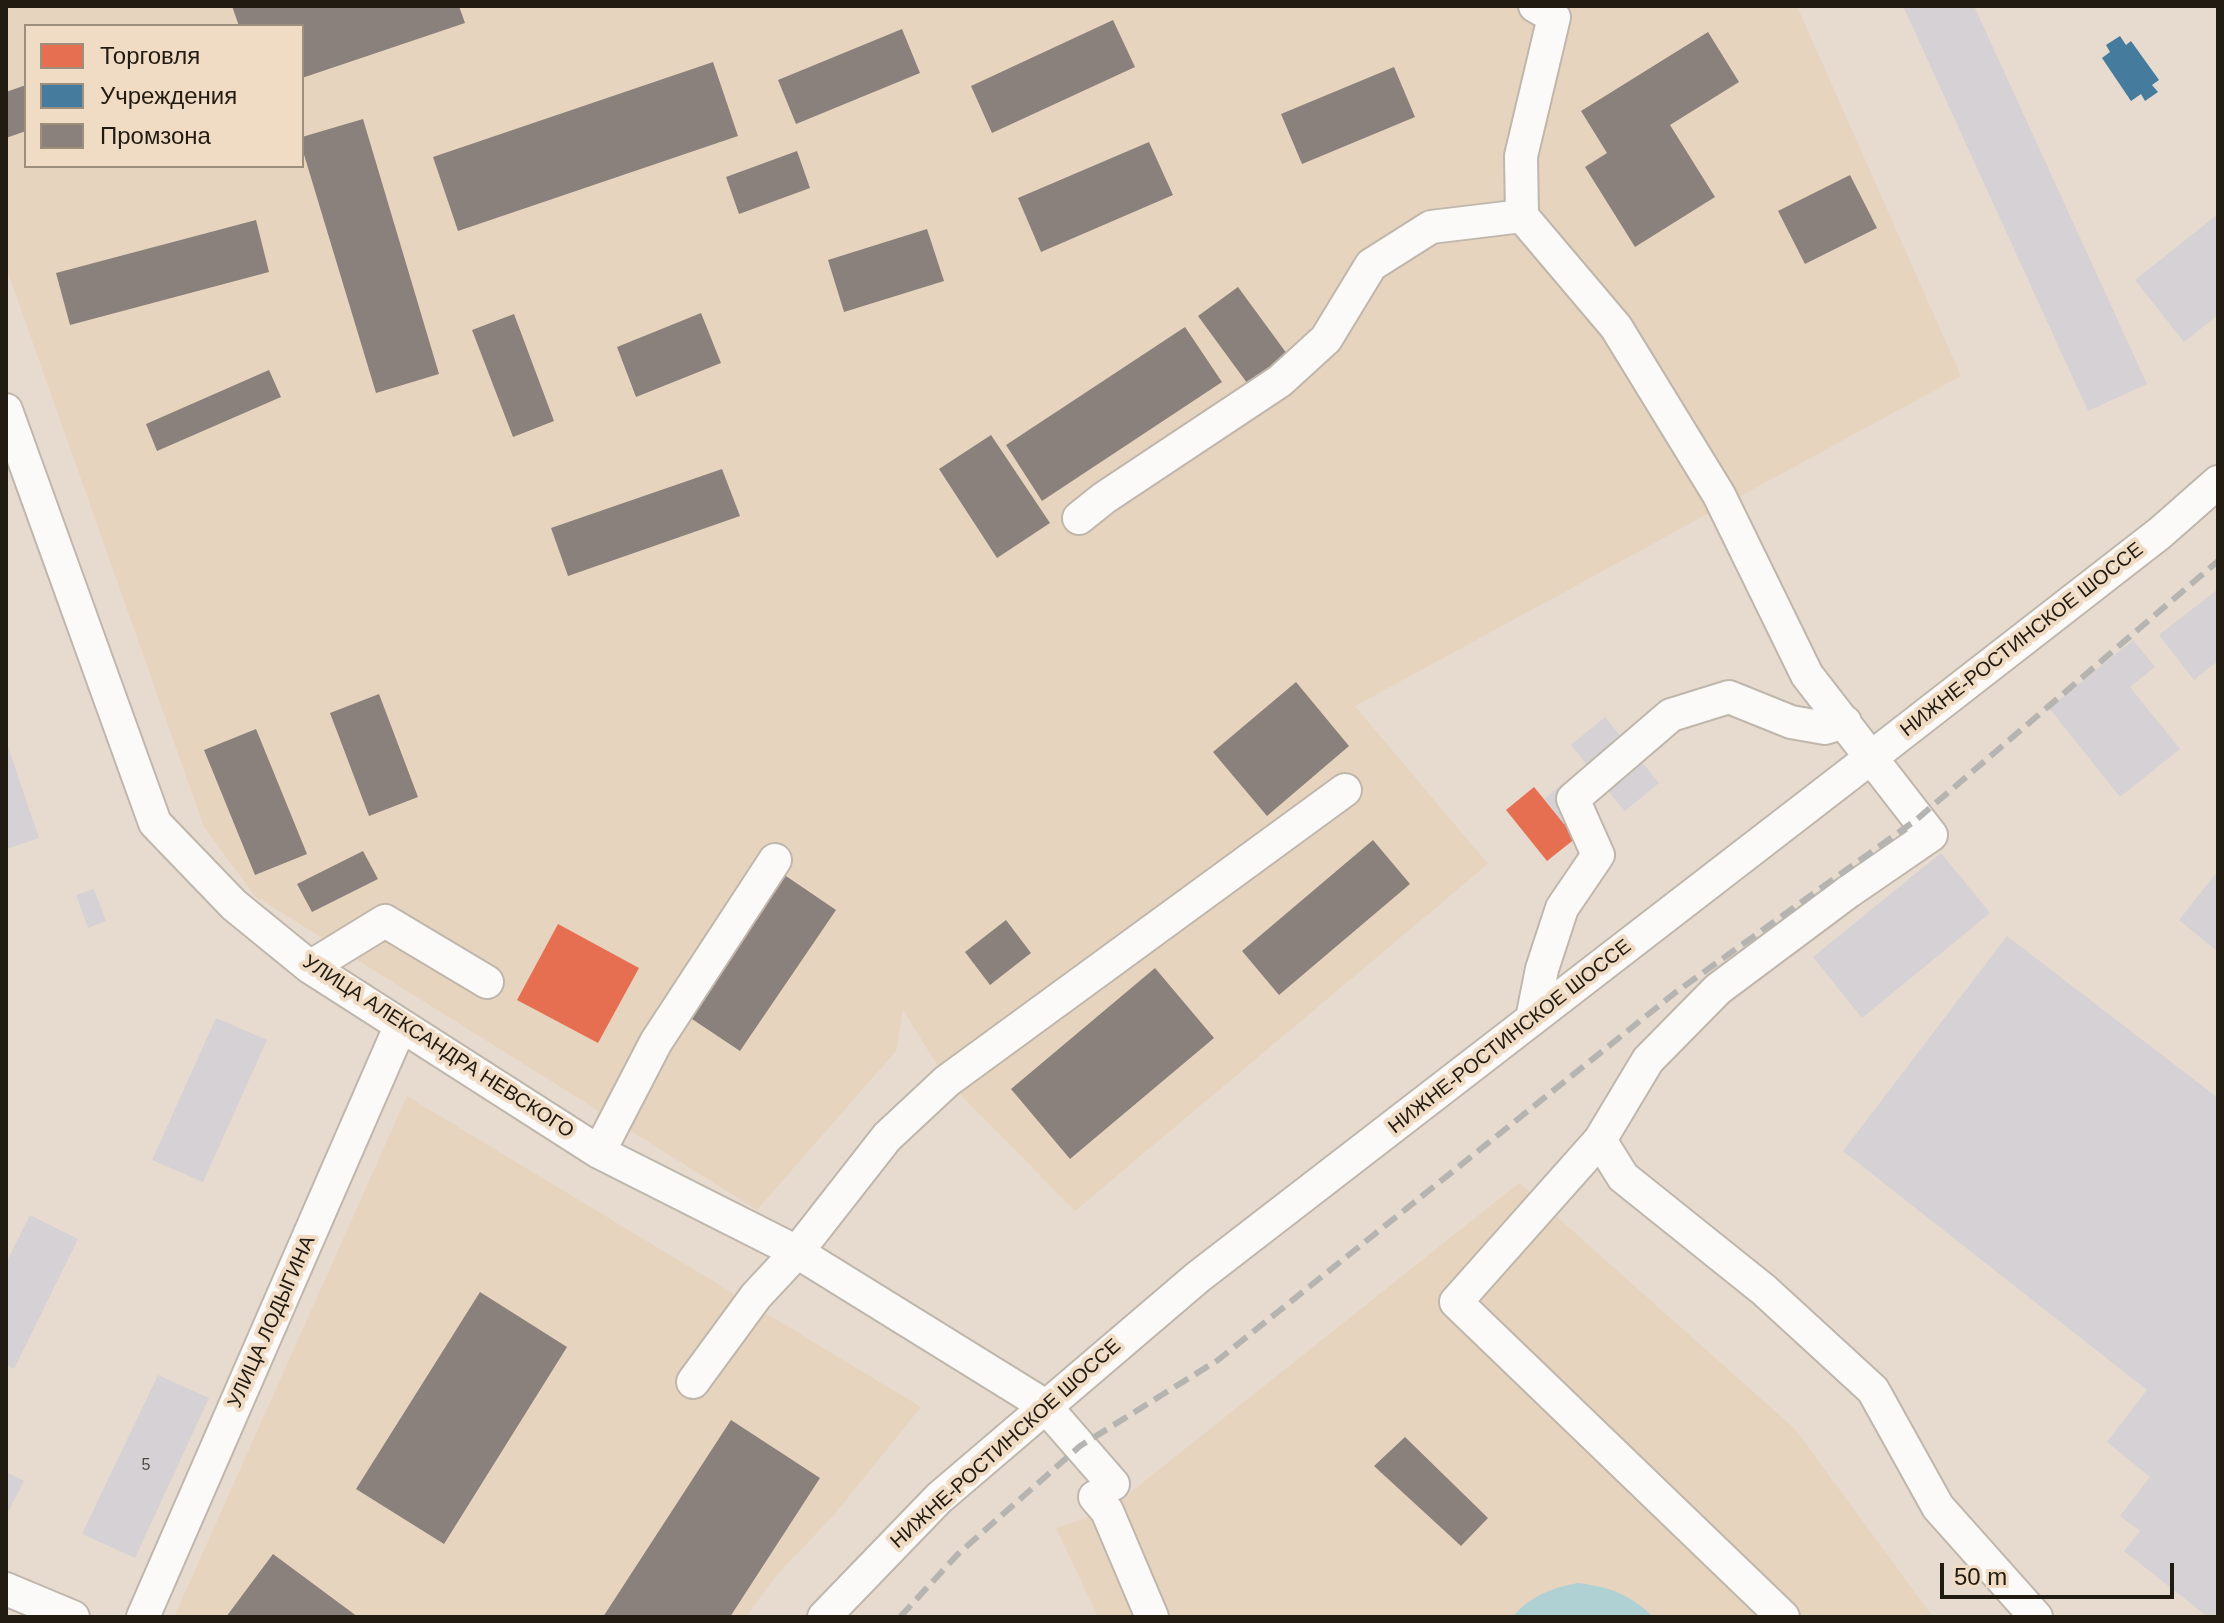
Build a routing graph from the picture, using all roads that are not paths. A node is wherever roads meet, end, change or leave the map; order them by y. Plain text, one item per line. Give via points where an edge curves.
1 (1551, 10) edge
2 (1522, 216) junction
3 (6, 410) edge
4 (2218, 482) edge
5 (1079, 518) dead end
6 (1845, 722) junction
7 (1873, 756) junction
8 (1345, 790) dead end
9 (775, 860) dead end
10 (310, 967) junction
11 (487, 982) dead end
12 (1532, 1019) junction
13 (400, 1027) junction
14 (1600, 1140) junction
15 (599, 1152) junction
16 (797, 1252) junction
17 (693, 1382) dead end
18 (1044, 1405) junction
19 (6, 1589) edge
20 (73, 1617) edge
21 (143, 1617) edge
22 (824, 1617) edge
23 (1152, 1617) edge
24 (1783, 1617) edge
25 (2036, 1617) edge

1 - 2 street via 1521,156
2 - 5 street via 1431,227 1371,265 1326,339 1280,381
2 - 6 street via 1616,327 1719,495 1807,675
3 - 10 street, УЛИЦА АЛЕКСАНДРА НЕВСКОГО via 155,823 234,905
4 - 7 street, НИЖНЕ-РОСТИНСКОЕ ШОССЕ
6 - 7 street
6 - 12 street via 1825,728 1791,722 1729,697 1671,715 1573,799 1598,855 1562,908
7 - 12 street, НИЖНЕ-РОСТИНСКОЕ ШОССЕ
7 - 14 street via 1931,835 1718,989 1648,1060
8 - 16 street via 947,1081 887,1137
9 - 15 street via 656,1042
10 - 11 street via 385,921
10 - 13 street, УЛИЦА АЛЕКСАНДРА НЕВСКОГО
12 - 18 street, НИЖНЕ-РОСТИНСКОЕ ШОССЕ via 1198,1277
13 - 15 street, УЛИЦА АЛЕКСАНДРА НЕВСКОГО
13 - 21 street, УЛИЦА ЛОДЫГИНА
14 - 24 street via 1456,1302
14 - 25 street via 1623,1177 1764,1290 1873,1390 1938,1507
15 - 16 street, УЛИЦА АЛЕКСАНДРА НЕВСКОГО
16 - 17 street via 756,1296
16 - 18 street, УЛИЦА АЛЕКСАНДРА НЕВСКОГО
18 - 22 street, НИЖНЕ-РОСТИНСКОЕ ШОССЕ via 939,1498
18 - 23 street, УЛИЦА АЛЕКСАНДРА НЕВСКОГО via 1104,1490 1107,1511
19 - 20 street

